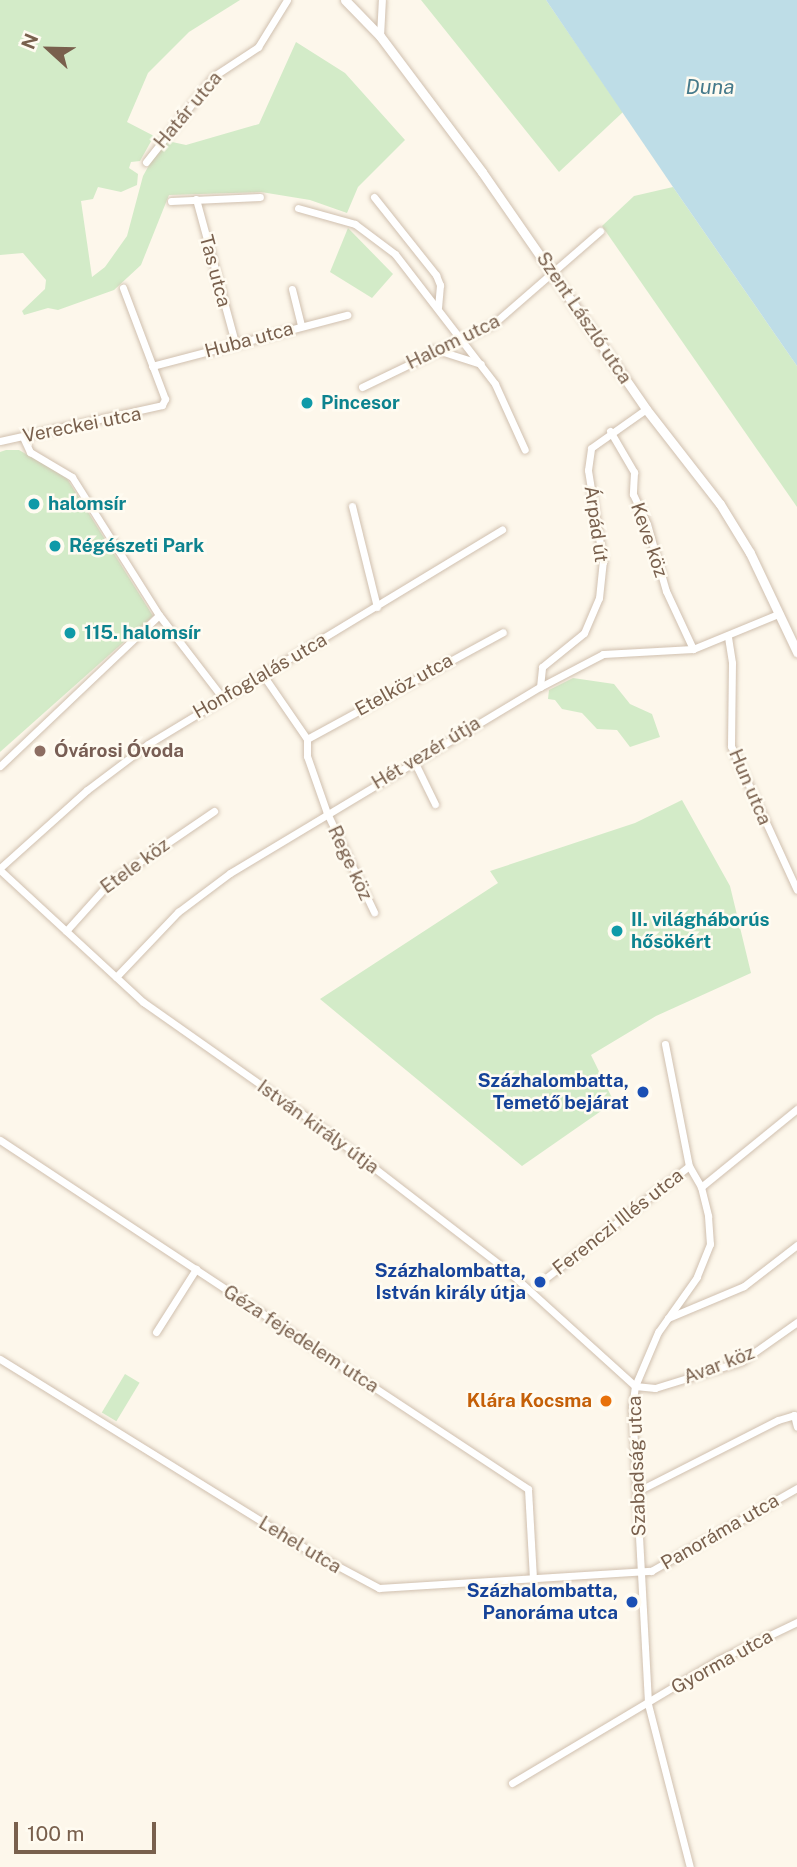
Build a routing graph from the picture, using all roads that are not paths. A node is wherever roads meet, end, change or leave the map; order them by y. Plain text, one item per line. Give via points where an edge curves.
1 (287, 0) edge
2 (346, 0) edge
3 (382, 0) edge
4 (380, 36) junction
5 (146, 162) dead end
6 (260, 197) dead end
7 (374, 197) dead end
8 (196, 199) junction
9 (171, 201) dead end
10 (298, 208) dead end
11 (600, 231) dead end
12 (554, 273) junction
13 (123, 288) dead end
14 (292, 289) dead end
15 (438, 307) junction
16 (346, 314) dead end
17 (301, 326) junction
18 (461, 337) junction
19 (235, 343) junction
20 (434, 349) junction
21 (481, 364) junction
22 (152, 366) junction
23 (362, 387) dead end
24 (646, 409) junction
25 (610, 432) junction
26 (23, 437) junction
27 (0, 441) edge
28 (525, 450) dead end
29 (352, 506) dead end
30 (502, 530) dead end
31 (377, 607) junction
32 (778, 614) junction
33 (159, 615) junction
34 (503, 632) dead end
35 (728, 637) junction
36 (693, 649) junction
37 (797, 652) edge
38 (263, 675) junction
39 (540, 687) junction
40 (222, 697) junction
41 (307, 739) junction
42 (414, 761) junction
43 (0, 766) edge
44 (435, 804) dead end
45 (214, 811) dead end
46 (327, 813) junction
47 (0, 869) edge
48 (797, 890) edge
49 (374, 912) dead end
50 (66, 931) junction
51 (116, 977) junction
52 (664, 1044) dead end
53 (797, 1109) edge
54 (0, 1140) edge
55 (689, 1166) junction
56 (701, 1187) junction
57 (797, 1245) edge
58 (196, 1269) junction
59 (547, 1277) dead end
60 (667, 1319) junction
61 (797, 1322) edge
62 (156, 1332) dead end
63 (0, 1359) edge
64 (635, 1386) junction
65 (797, 1427) edge
66 (797, 1488) edge
67 (638, 1491) junction
68 (641, 1572) junction
69 (533, 1579) junction
70 (797, 1622) edge
71 (649, 1704) junction
72 (512, 1783) dead end
73 (690, 1867) edge

1 - 5 street, Határ utca via 258,47 214,76
2 - 4 street, Szent László utca
3 - 4 street
4 - 12 street, Szent László utca
6 - 8 street
7 - 15 street via 436,275
8 - 9 street
8 - 19 street, Tas utca
10 - 15 street via 335,216 377,237
11 - 12 street, Halom utca
12 - 18 street, Halom utca via 507,314
12 - 24 street, Szent László utca
13 - 22 street, Vereckei utca
14 - 17 street
15 - 18 street
16 - 17 street, Huba utca
17 - 19 street, Huba utca
18 - 20 street, Halom utca
18 - 21 street
19 - 22 street, Huba utca
20 - 21 street
20 - 23 street, Halom utca
21 - 28 street
22 - 26 street, Vereckei utca via 165,399 157,410
24 - 25 street, Árpád út
24 - 32 street, Szent László utca via 736,527
25 - 36 street, Keve köz via 634,472 633,494 647,524 666,591
25 - 39 street, Árpád út via 596,440 589,456 603,562 599,598 584,633 542,667
26 - 27 street, Vereckei utca
26 - 33 street via 30,452 72,477
29 - 31 street
30 - 31 street, Honfoglalás utca
31 - 38 street, Honfoglalás utca
32 - 35 street, Hét vezér útja
32 - 37 street, Szent László utca
33 - 40 street
33 - 43 street
34 - 41 street, Etelköz utca
35 - 36 street, Hét vezér útja
35 - 48 street, Hun utca via 731,746
36 - 39 street, Hét vezér útja via 612,652
38 - 40 street, Honfoglalás utca
38 - 41 street
39 - 42 street, Hét vezér útja
40 - 47 street, Honfoglalás utca via 118,765
41 - 46 street, Rege köz via 307,756
42 - 44 street
42 - 46 street, Hét vezér útja
45 - 50 street, Etele köz via 110,882
46 - 49 street, Rege köz
46 - 51 street, Hét vezér útja via 188,904
47 - 50 street, István király útja
50 - 51 street, István király útja
51 - 64 street, István király útja via 174,1027 315,1122 507,1270
52 - 55 street, Szabadság utca
53 - 56 street
54 - 58 street, Géza fejedelem utca
55 - 56 street, Szabadság utca
55 - 59 street, Ferenczi Illés utca
56 - 60 street, Szabadság utca via 710,1232 708,1254
57 - 60 street via 744,1286
58 - 62 street
58 - 69 street, Géza fejedelem utca via 528,1489
60 - 64 street, Szabadság utca
61 - 64 street, Avar köz via 741,1361 655,1388
63 - 69 street, Lehel utca via 369,1585 393,1589
64 - 67 street, Szabadság utca
65 - 67 street via 794,1415 778,1420
66 - 68 street, Panoráma utca via 656,1569
67 - 68 street, Szabadság utca
68 - 69 street, Lehel utca
68 - 71 street, Szabadság utca
70 - 71 street, Gyorma utca via 718,1660
71 - 72 street, Gyorma utca
71 - 73 street, Szabadság utca

